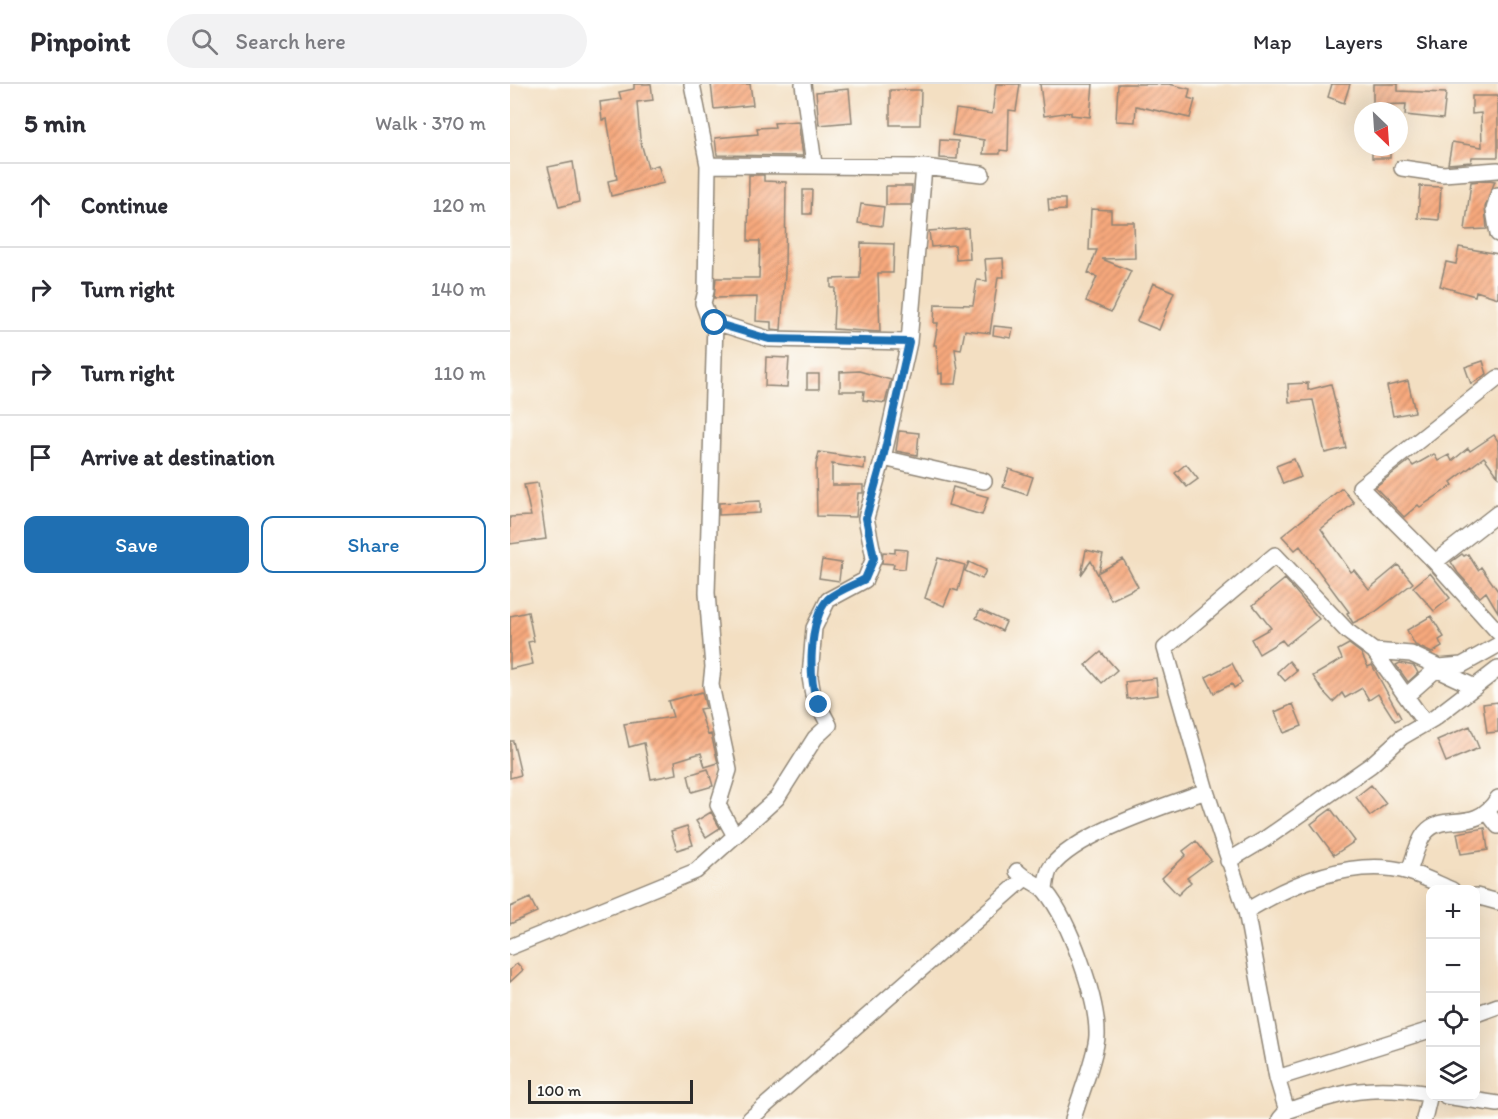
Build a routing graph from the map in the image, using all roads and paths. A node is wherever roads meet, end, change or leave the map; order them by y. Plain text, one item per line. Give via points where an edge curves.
1 (692, 84) edge
2 (803, 84) edge
3 (814, 164) junction
4 (708, 165) junction
5 (924, 167) junction
6 (1402, 168) dead end
7 (1498, 170) edge
8 (982, 174) dead end
9 (1498, 195) edge
10 (1498, 234) edge
11 (715, 323) junction
12 (909, 342) junction
13 (1498, 378) edge
14 (883, 458) junction
15 (984, 481) dead end
16 (1498, 513) edge
17 (1435, 562) junction
18 (1498, 632) edge
19 (1498, 645) edge
20 (1374, 651) junction
21 (1437, 668) junction
22 (1498, 669) edge
23 (1475, 687) junction
24 (1406, 696) junction
25 (1425, 723) junction
26 (1206, 791) junction
27 (1498, 798) edge
28 (1488, 813) junction
29 (1498, 826) edge
30 (735, 836) junction
31 (1228, 861) junction
32 (1409, 872) junction
33 (1440, 885) edge
34 (1045, 890) junction
35 (1480, 897) edge
36 (1498, 902) edge
37 (1246, 910) junction
38 (510, 947) edge
39 (1498, 1006) edge
40 (1480, 1013) edge
41 (1426, 1032) edge
42 (1277, 1078) junction
43 (1426, 1093) edge
44 (1428, 1101) edge
45 (1478, 1101) edge
46 (1498, 1104) edge
47 (1283, 1115) edge
48 (750, 1119) edge
49 (1073, 1119) edge
50 (1424, 1119) edge

1 - 4 street
2 - 3 street
3 - 4 street
3 - 5 street
4 - 11 street via 703,303 709,320
5 - 8 street
5 - 12 street
6 - 7 street via 1443,174
9 - 10 street via 1494,210
11 - 12 street via 769,339
11 - 30 street via 707,593 711,685 729,770 718,805
12 - 14 street
13 - 17 street via 1360,487
14 - 15 street
14 - 30 street via 866,518 874,558 865,579 828,600 814,628 810,677 813,695 829,725 815,738 777,798
16 - 17 street
17 - 18 street
19 - 21 street via 1461,664
20 - 21 street via 1411,654
20 - 24 street
20 - 26 street via 1347,631 1275,555 1165,648
21 - 23 street
21 - 24 street
22 - 23 street
23 - 25 street
24 - 25 street
25 - 31 street via 1402,737 1371,765
26 - 31 street
26 - 34 street via 1121,822 1079,844 1050,868
27 - 28 street
28 - 29 street
28 - 32 street via 1471,820 1434,824 1424,834
30 - 38 street via 696,871
31 - 37 street
32 - 33 street
32 - 37 street via 1367,866 1345,869 1273,894
34 - 48 street via 1021,875
34 - 49 street via 1074,942 1096,1017 1098,1037
35 - 36 street
37 - 42 street
39 - 40 street
41 - 42 street
42 - 47 street
43 - 47 street via 1391,1088 1356,1090
44 - 50 street
45 - 46 street

